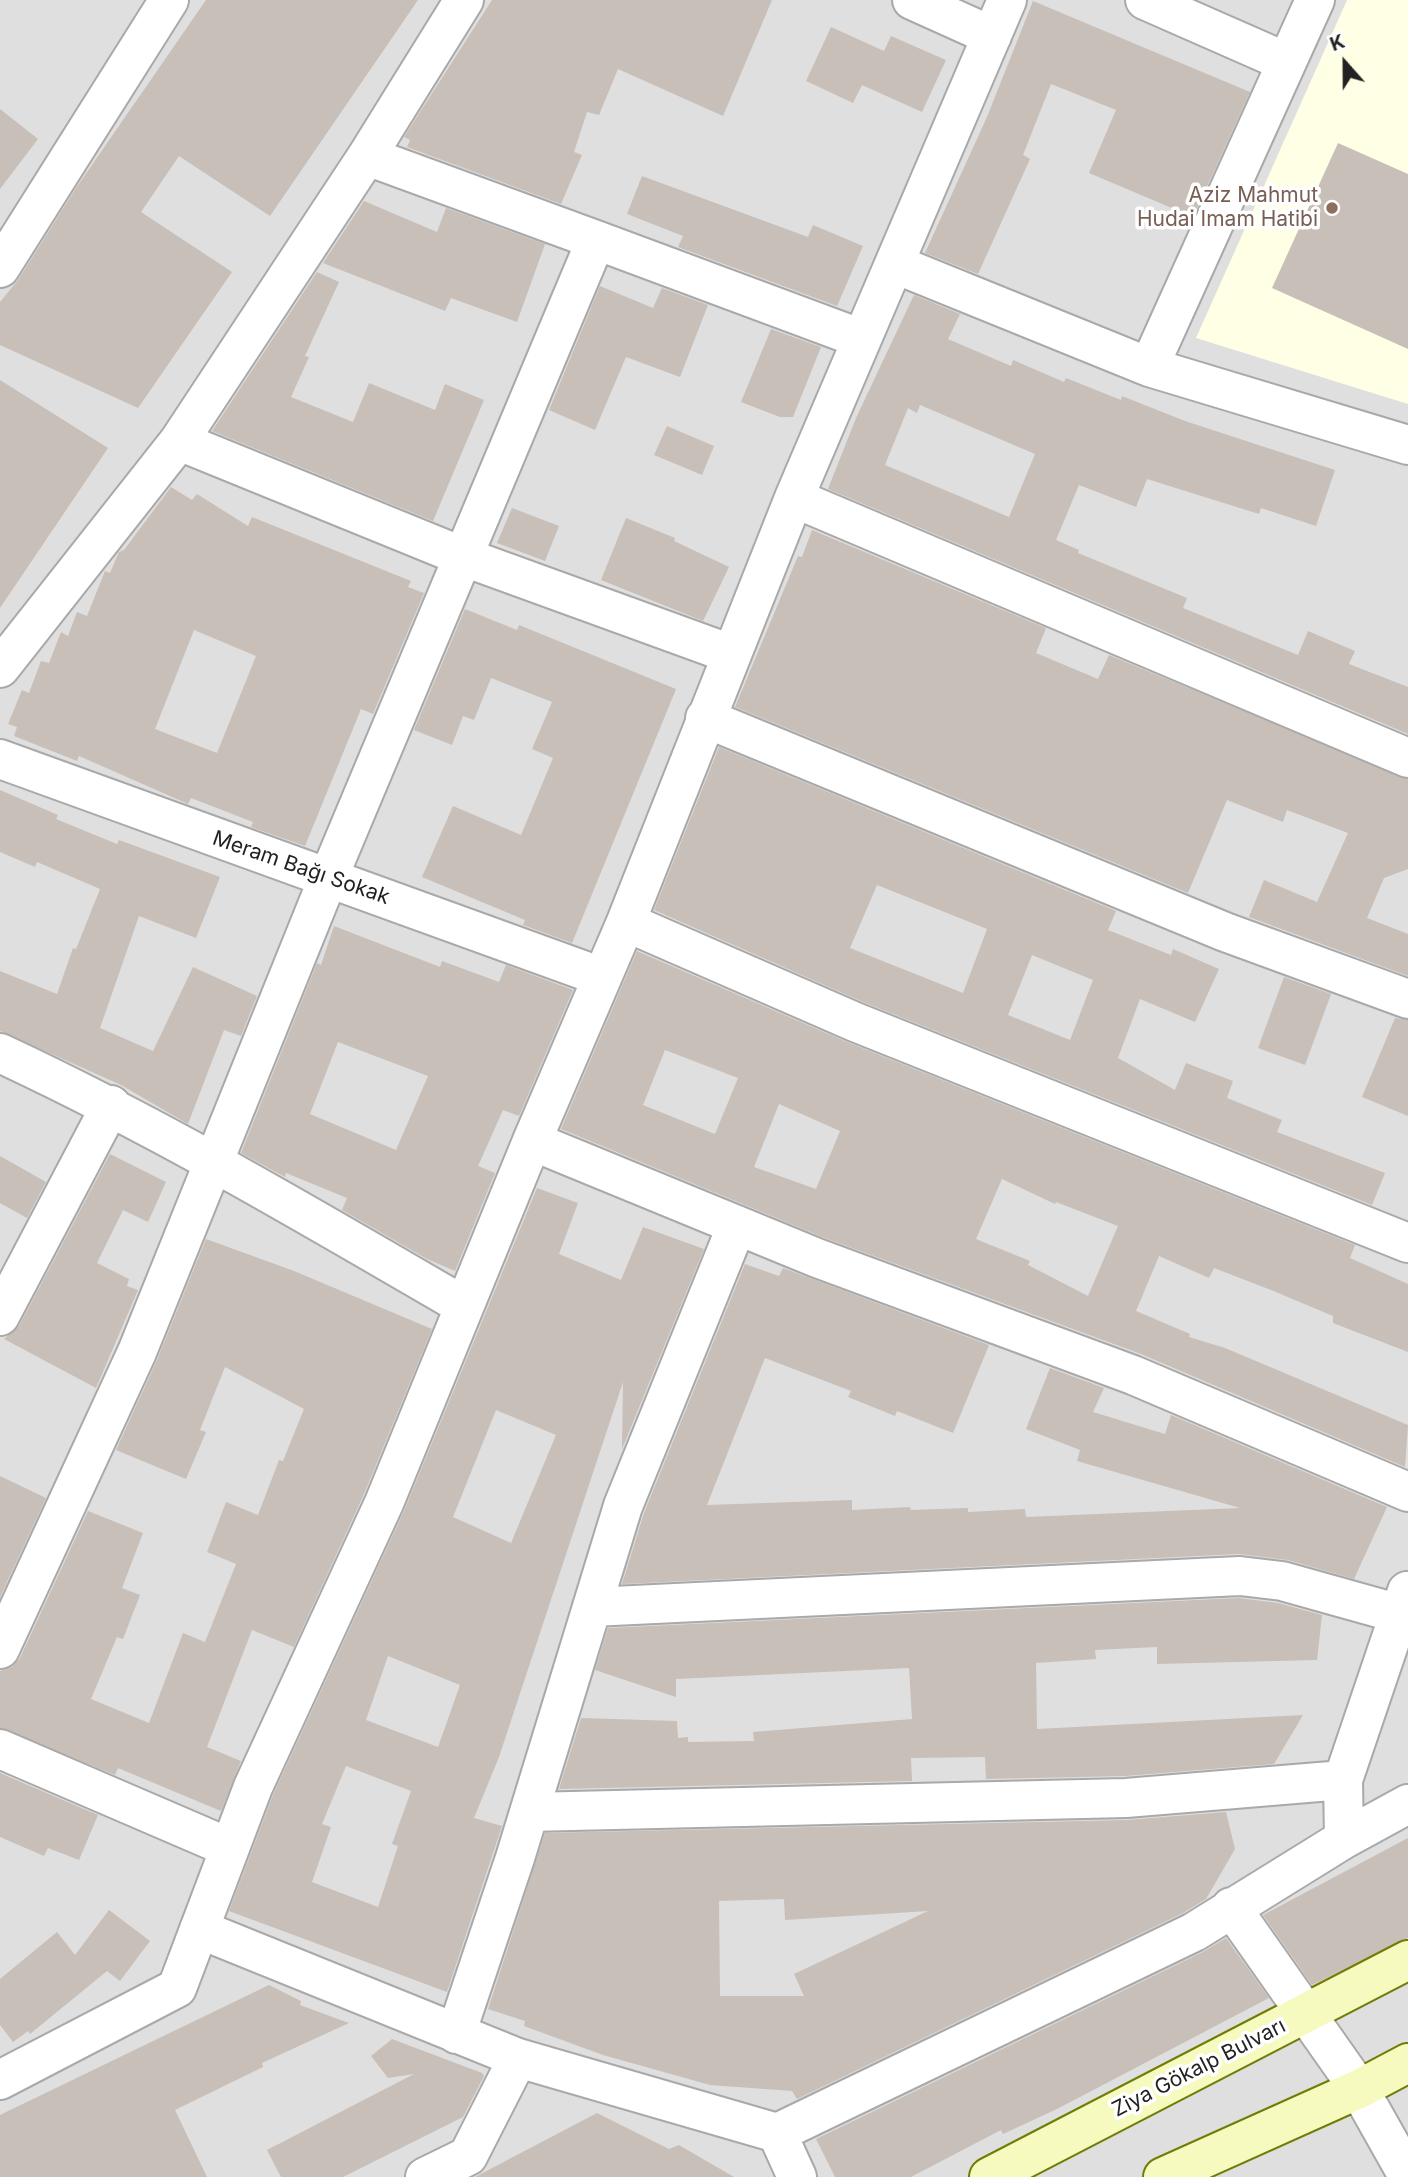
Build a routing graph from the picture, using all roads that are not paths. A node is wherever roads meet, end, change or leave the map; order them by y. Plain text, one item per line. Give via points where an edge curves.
1 (169, 0) edge
2 (464, 0) edge
3 (912, 0) edge
4 (1007, 0) edge
5 (1145, 0) edge
6 (1315, 0) edge
7 (992, 36) junction
8 (1286, 62) junction
9 (367, 156) junction
10 (596, 240) junction
11 (895, 264) junction
12 (0, 268) edge
13 (862, 339) junction
14 (1149, 367) junction
15 (179, 441) junction
16 (1408, 445) edge
17 (794, 498) junction
18 (464, 557) junction
19 (731, 654) junction
20 (0, 668) edge
21 (705, 718) junction
22 (1408, 758) edge
23 (0, 759) edge
24 (329, 876) junction
25 (626, 922) junction
26 (602, 977) junction
27 (1408, 999) edge
28 (0, 1053) edge
29 (111, 1105) junction
30 (532, 1141) junction
31 (212, 1160) junction
32 (737, 1225) junction
33 (1408, 1243) edge
34 (464, 1306) junction
35 (0, 1316) edge
36 (1408, 1492) edge
37 (1404, 1602) edge
38 (592, 1607) junction
39 (0, 1649) edge
40 (0, 1749) edge
41 (1343, 1780) junction
42 (1408, 1804) edge
43 (529, 1812) junction
44 (1344, 1839) junction
45 (230, 1848) junction
46 (1231, 1907) junction
47 (199, 1929) junction
48 (1408, 1960) edge
49 (1306, 2013) junction
50 (456, 2034) junction
51 (518, 2058) junction
52 (1408, 2063) edge
53 (0, 2080) edge
54 (1359, 2089) junction
55 (776, 2133) junction
56 (1408, 2176) edge
57 (425, 2177) edge
58 (797, 2177) edge
59 (989, 2177) edge
60 (1163, 2177) edge

1 - 12 street
2 - 9 street
3 - 7 street
4 - 7 street
5 - 8 street
6 - 8 street
7 - 11 street
8 - 14 street
9 - 10 street
9 - 15 street
10 - 13 street
10 - 18 street
11 - 13 street
11 - 14 street
13 - 17 street
14 - 16 street
15 - 18 street
15 - 20 street
17 - 19 street
17 - 22 street
18 - 19 street
18 - 24 street
19 - 21 street
21 - 25 street
21 - 27 street via 1225,932
23 - 24 street, Meram Bağı Sokak
24 - 26 street, Meram Bağı Sokak
24 - 31 street
25 - 26 street
25 - 33 street via 868,1027
26 - 30 street
28 - 29 street
29 - 31 street
29 - 35 street
30 - 32 street
30 - 34 street
31 - 34 street
31 - 39 street via 137,1352
32 - 36 street via 1133,1376
32 - 38 street via 623,1506
34 - 45 street via 384,1503 253,1787
37 - 38 street via 1240,1576
37 - 41 street
38 - 43 street
40 - 45 street
41 - 43 street via 1126,1798
41 - 44 street
42 - 44 street
43 - 50 street
44 - 46 street
45 - 47 street
46 - 49 street
46 - 55 street via 1194,1932
47 - 50 street
47 - 53 street via 177,1988
48 - 49 main road, Ziya Gökalp Bulvarı
49 - 54 street
49 - 59 main road, Ziya Gökalp Bulvarı
50 - 51 street
51 - 55 street
51 - 57 street via 468,2156
52 - 54 main road
54 - 56 street
54 - 60 main road
55 - 58 street

